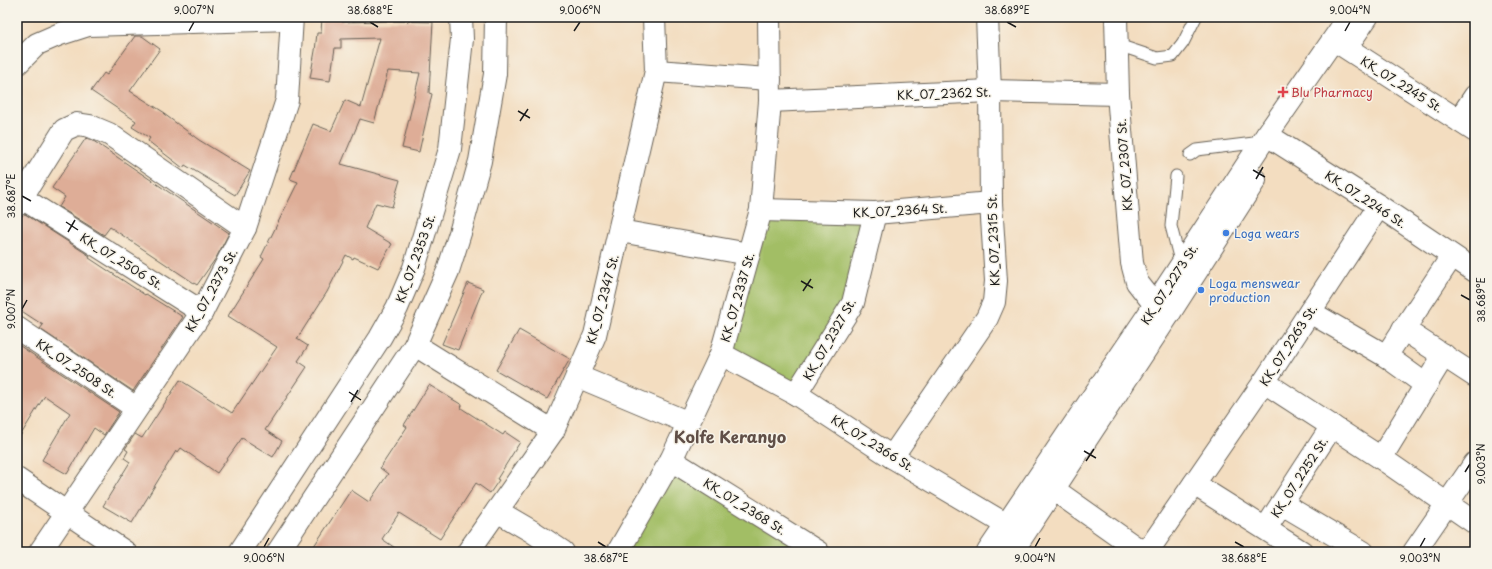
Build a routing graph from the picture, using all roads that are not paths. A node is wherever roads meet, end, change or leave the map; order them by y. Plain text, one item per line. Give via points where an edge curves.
1 (461, 17) edge
2 (496, 17) edge
3 (654, 17) edge
4 (769, 17) edge
5 (987, 17) edge
6 (1116, 17) edge
7 (1196, 17) edge
8 (1350, 17) edge
9 (1367, 17) edge
10 (292, 18) edge
11 (1340, 44) junction
12 (1118, 45) junction
13 (17, 64) edge
14 (656, 71) junction
15 (770, 79) junction
16 (990, 91) junction
17 (1118, 94) junction
18 (1475, 96) edge
19 (770, 101) junction
20 (1467, 125) edge
21 (1269, 140) junction
22 (1190, 155) dead end
23 (1176, 176) dead end
24 (19, 201) edge
25 (992, 203) junction
26 (1379, 206) junction
27 (761, 210) junction
28 (875, 213) junction
29 (245, 228) junction
30 (620, 231) junction
31 (749, 254) junction
32 (1452, 256) junction
33 (1181, 266) junction
34 (1475, 271) edge
35 (1162, 310) junction
36 (202, 312) junction
37 (1310, 312) junction
38 (17, 328) edge
39 (1403, 329) junction
40 (415, 345) junction
41 (721, 354) junction
42 (1444, 355) junction
43 (1386, 356) junction
44 (577, 376) junction
45 (1475, 376) edge
46 (1264, 382) junction
47 (1426, 385) junction
48 (796, 394) junction
49 (136, 408) junction
50 (689, 423) junction
51 (1332, 426) junction
52 (553, 431) junction
53 (892, 457) junction
54 (1381, 458) junction
55 (671, 460) junction
56 (1475, 463) edge
57 (17, 479) edge
58 (1194, 484) junction
59 (1045, 485) junction
60 (1448, 503) junction
61 (1282, 504) junction
62 (497, 511) junction
63 (67, 513) junction
64 (1475, 523) edge
65 (1266, 528) junction
66 (1327, 531) junction
67 (1014, 537) edge
68 (814, 551) edge
69 (40, 552) edge
70 (125, 552) edge
71 (240, 552) edge
72 (278, 552) edge
73 (468, 552) edge
74 (563, 552) edge
75 (618, 552) edge
76 (988, 552) edge
77 (1142, 552) edge
78 (1147, 552) edge
79 (1302, 552) edge
80 (1312, 552) edge
81 (1363, 552) edge
82 (1414, 552) edge

1 - 71 street, KK_07_2353 St. via 462,39 450,149 411,274 397,308
2 - 40 street via 495,74 480,162 448,271
3 - 14 street, KK_07_2347 St.
4 - 15 street, KK_07_2337 St.
5 - 16 street, KK_07_2315 St.
6 - 12 street, KK_07_2307 St.
7 - 12 lane via 1183,43 1173,56 1158,58
8 - 11 street, KK_07_2273 St.
9 - 11 street, KK_07_2273 St.
10 - 13 street via 88,25 37,44
10 - 29 street, KK_07_2373 St. via 287,100
11 - 20 street, KK_07_2245 St.
11 - 21 street, KK_07_2273 St.
12 - 17 street, KK_07_2307 St.
14 - 15 street
14 - 30 street, KK_07_2347 St.
15 - 19 street, KK_07_2337 St.
16 - 17 street, KK_07_2362 St.
16 - 19 street, KK_07_2362 St.
16 - 25 street, KK_07_2315 St.
17 - 35 street, KK_07_2307 St. via 1132,263 1137,282
18 - 20 street
19 - 27 street, KK_07_2337 St.
21 - 22 lane via 1197,150
21 - 26 street, KK_07_2246 St.
21 - 33 street, KK_07_2273 St.
21 - 35 street, KK_07_2273 St.
23 - 33 lane via 1171,226
24 - 29 street via 64,130 77,124 109,134
24 - 36 street, KK_07_2506 St.
25 - 28 street, KK_07_2364 St.
25 - 53 street, KK_07_2315 St. via 996,281 994,302 987,318
26 - 32 street, KK_07_2246 St.
26 - 37 street, KK_07_2263 St.
27 - 28 street, KK_07_2364 St.
27 - 31 street, KK_07_2337 St.
28 - 48 street, KK_07_2327 St. via 853,302
29 - 36 street, KK_07_2373 St.
30 - 31 street
30 - 44 street, KK_07_2347 St. via 595,335
31 - 41 street, KK_07_2337 St.
32 - 34 street, KK_07_2246 St.
32 - 39 street
33 - 35 street, KK_07_2273 St.
35 - 59 street, KK_07_2273 St.
36 - 49 street, KK_07_2373 St.
37 - 43 street
37 - 46 street, KK_07_2263 St.
38 - 49 street, KK_07_2508 St.
39 - 42 street
39 - 43 street
40 - 52 street
40 - 72 street
41 - 48 street, KK_07_2366 St.
41 - 50 street, KK_07_2337 St.
42 - 45 street
42 - 47 street
43 - 47 street
44 - 50 street
44 - 52 street, KK_07_2347 St.
46 - 51 street, KK_07_2252 St.
46 - 58 street, KK_07_2263 St.
47 - 54 street
48 - 53 street, KK_07_2366 St.
49 - 63 street, KK_07_2373 St.
50 - 55 street, KK_07_2337 St.
51 - 54 street, KK_07_2252 St.
51 - 61 street, KK_07_2252 St.
52 - 62 street, KK_07_2347 St.
53 - 67 street, KK_07_2366 St.
54 - 60 street, KK_07_2252 St.
55 - 68 street, KK_07_2368 St.
55 - 75 street, KK_07_2337 St.
56 - 60 street
57 - 63 street
58 - 65 street
58 - 78 street, KK_07_2263 St.
59 - 67 street, KK_07_2273 St.
59 - 77 street
60 - 64 street, KK_07_2252 St.
60 - 82 street
61 - 65 street, KK_07_2252 St.
61 - 66 street
62 - 73 street, KK_07_2347 St.
62 - 74 street
63 - 69 street, KK_07_2373 St.
63 - 70 street
65 - 79 street
66 - 80 street
66 - 81 street
67 - 76 street, KK_07_2273 St.

